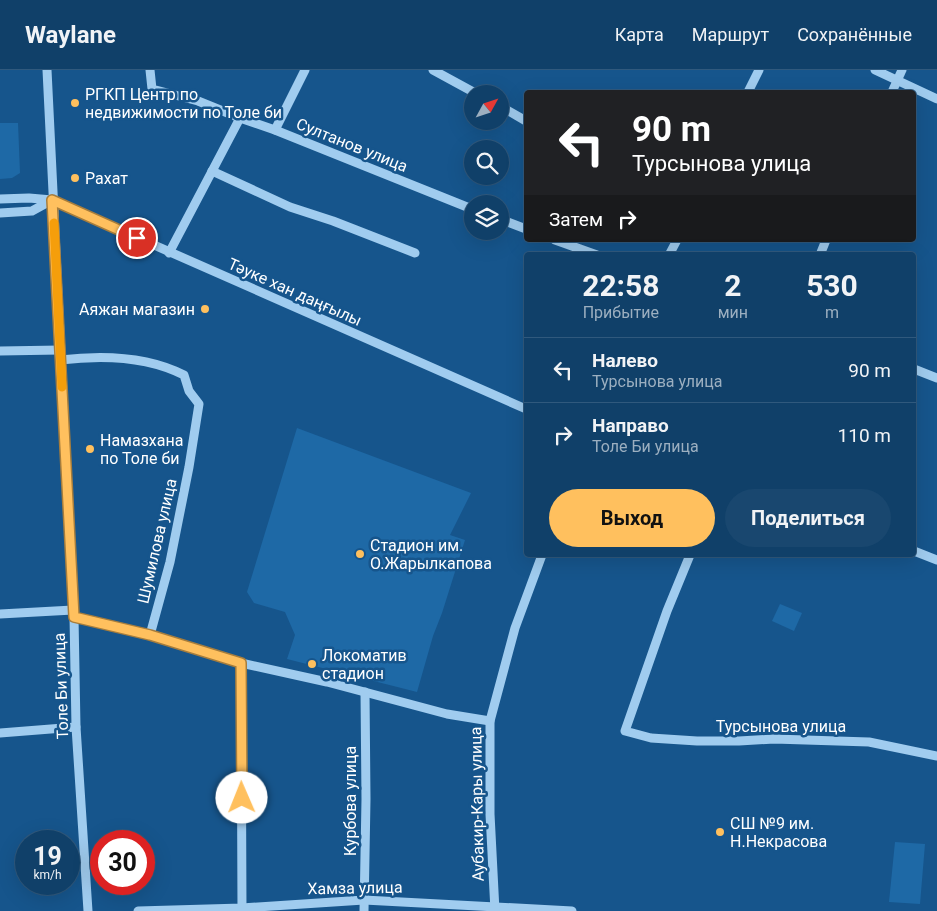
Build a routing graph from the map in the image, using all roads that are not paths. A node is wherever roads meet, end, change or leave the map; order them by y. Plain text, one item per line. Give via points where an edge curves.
1 (46, 70) edge
2 (150, 70) edge
3 (305, 70) edge
4 (433, 70) edge
5 (759, 70) edge
6 (875, 70) edge
7 (902, 70) edge
8 (897, 81) junction
9 (464, 87) edge
10 (749, 90) edge
11 (893, 90) edge
12 (937, 99) edge
13 (509, 111) edge
14 (240, 118) junction
15 (524, 120) edge
16 (275, 130) junction
17 (212, 171) junction
18 (0, 199) edge
19 (52, 200) junction
20 (464, 206) edge
21 (0, 213) edge
22 (509, 222) edge
23 (524, 228) edge
24 (561, 242) edge
25 (589, 252) edge
26 (169, 253) junction
27 (415, 254) dead end
28 (60, 350) junction
29 (0, 351) edge
30 (60, 360) junction
31 (916, 370) edge
32 (937, 378) edge
33 (524, 408) edge
34 (916, 552) edge
35 (541, 557) edge
36 (689, 557) edge
37 (937, 560) edge
38 (73, 613) junction
39 (0, 614) edge
40 (150, 635) junction
41 (241, 663) junction
42 (365, 692) junction
43 (490, 721) junction
44 (76, 727) junction
45 (0, 733) edge
46 (937, 756) edge
47 (364, 900) junction
48 (495, 908) edge
49 (242, 909) edge
50 (88, 911) edge
51 (138, 911) edge
52 (364, 911) edge
53 (572, 911) edge

1 - 19 street, Толе Би улица
2 - 14 street, Султанов улица via 152,89 198,101
3 - 16 street
4 - 9 street
5 - 10 street
6 - 8 street
7 - 8 street
8 - 11 street
8 - 12 street
13 - 15 street
14 - 16 street, Султанов улица
14 - 17 street
16 - 20 street, Султанов улица
17 - 26 street
17 - 27 street via 290,207
18 - 19 street, Тәуке хан даңғылы
19 - 21 street via 32,212
19 - 26 street, Тәуке хан даңғылы
19 - 28 street, Толе Би улица
22 - 23 street
24 - 25 street
26 - 33 street, Тәуке хан даңғылы
28 - 29 street
28 - 30 street, Толе Би улица
30 - 38 street, Толе Би улица
30 - 40 street, Шумилова улица via 122,358 168,367 184,375 188,391 199,404 170,562
31 - 32 street
34 - 37 street
35 - 43 street, Аубакир-Кары улица via 515,628
36 - 46 street, Турсынова улица via 624,731 651,738 697,741 869,742
38 - 39 street
38 - 40 street
38 - 44 street, Толе Би улица
40 - 41 street
41 - 42 street
41 - 49 street
42 - 43 street via 447,714
42 - 47 street, Курбова улица
43 - 48 street, Аубакир-Кары улица
44 - 45 street
44 - 50 street, Толе Би улица
47 - 48 street, Хамза улица
47 - 49 street, Хамза улица
47 - 52 street, Курбова улица
48 - 53 street, Хамза улица
49 - 51 street, Хамза улица

